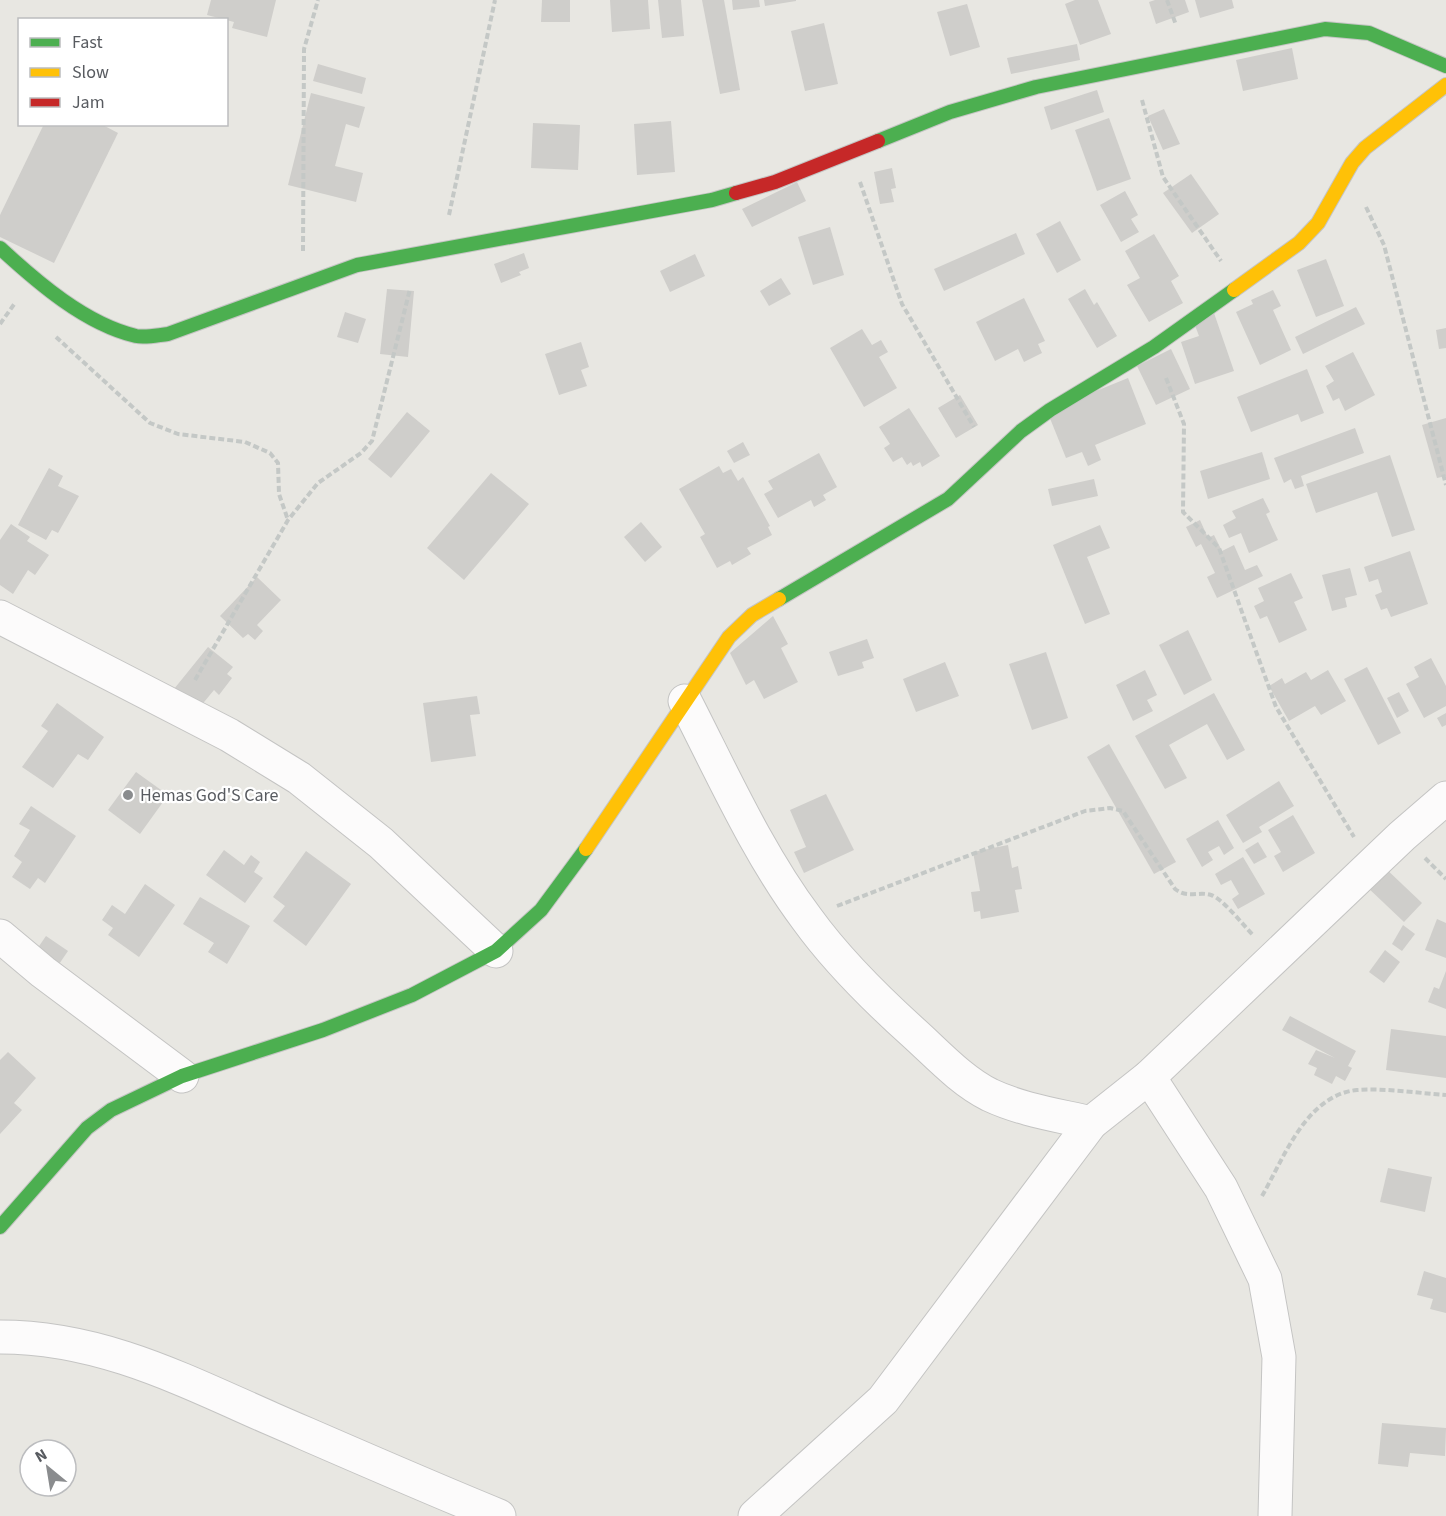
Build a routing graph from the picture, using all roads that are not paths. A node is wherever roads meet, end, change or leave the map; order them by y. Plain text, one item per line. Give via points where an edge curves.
1 (1446, 66) edge
2 (1446, 86) edge
3 (0, 248) edge
4 (0, 617) edge
5 (684, 701) junction
6 (1446, 798) edge
7 (0, 936) edge
8 (496, 951) junction
9 (182, 1076) junction
10 (1149, 1077) junction
11 (1091, 1123) junction
12 (0, 1227) edge
13 (0, 1337) edge
14 (499, 1516) edge
15 (755, 1516) edge
16 (1275, 1516) edge

1 - 3 street via 1369,33 1325,29 1036,87 950,112 775,182 712,200 357,265 168,334 137,337 93,319 12,261
2 - 5 street via 1365,148 1352,163 1318,223 1299,243 1154,347 1050,410 992,456 948,499 752,615 729,638
4 - 8 street via 178,709 299,778 381,843
5 - 8 street via 612,814 541,910
5 - 11 street via 752,829 806,918 891,1013 964,1079 989,1094 1018,1106
6 - 10 street
7 - 9 street
8 - 9 street via 412,995 323,1030
9 - 12 street via 138,1095 87,1128
10 - 11 street
10 - 16 street via 1221,1188 1265,1279 1279,1357
11 - 15 street via 883,1401
13 - 14 street via 56,1341 126,1356

